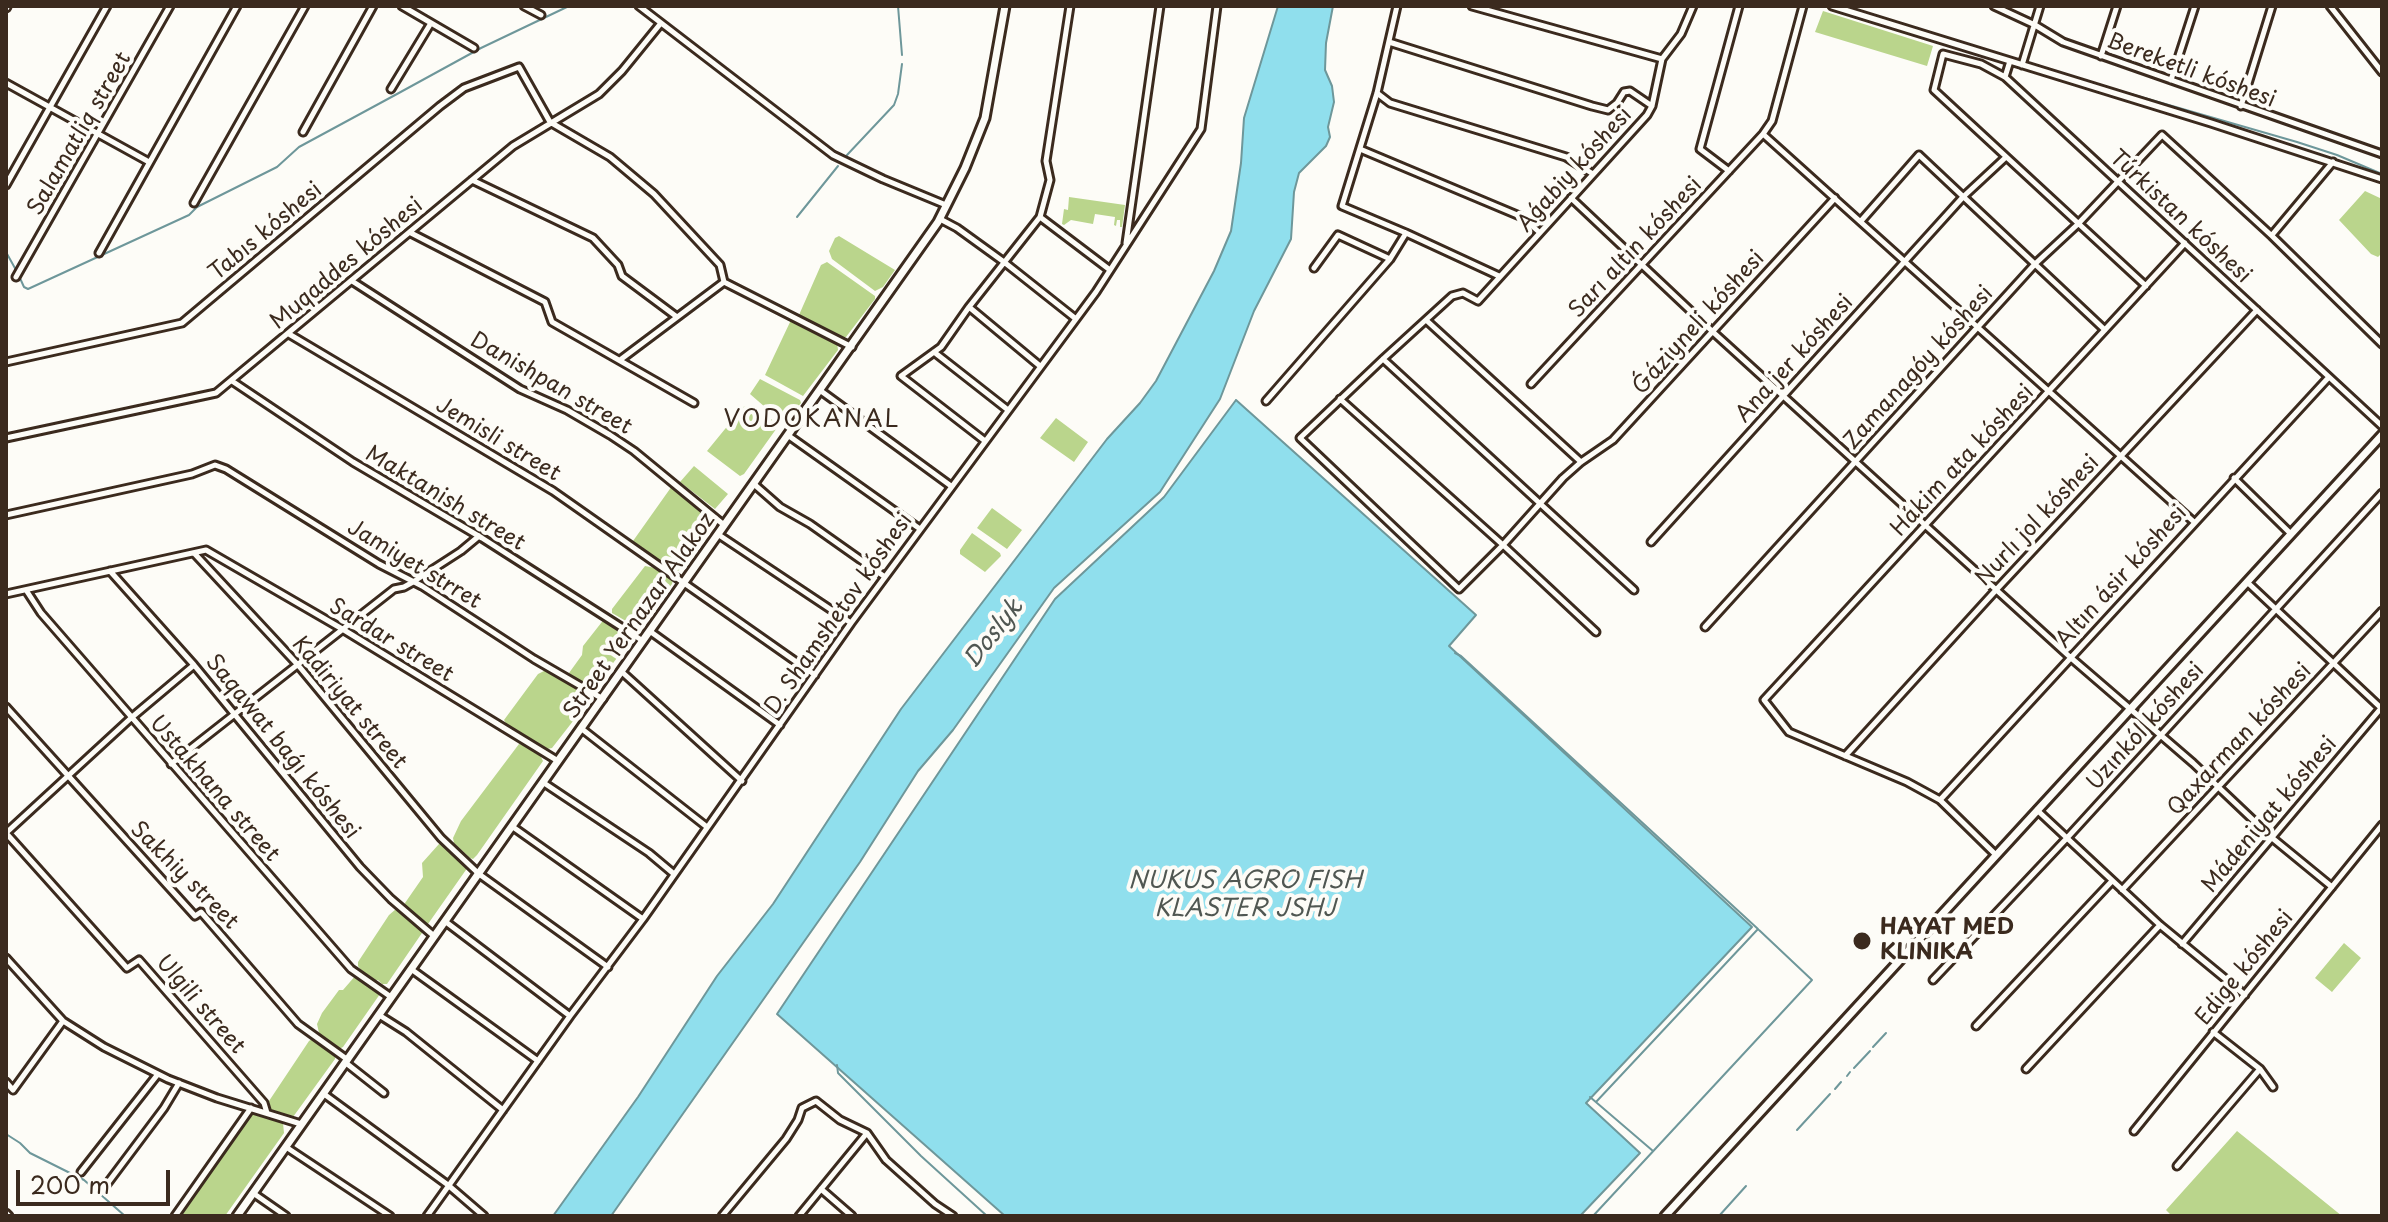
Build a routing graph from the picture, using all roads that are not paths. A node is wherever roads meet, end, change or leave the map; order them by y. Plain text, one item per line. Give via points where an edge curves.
1 (107, 6) edge
2 (170, 6) edge
3 (237, 6) edge
4 (305, 6) edge
5 (373, 6) edge
6 (402, 6) edge
7 (524, 6) edge
8 (639, 6) edge
9 (1005, 6) edge
10 (1070, 6) edge
11 (1160, 6) edge
12 (1217, 6) edge
13 (1397, 6) edge
14 (1472, 6) edge
15 (1693, 6) edge
16 (1739, 6) edge
17 (1803, 6) edge
18 (1832, 6) edge
19 (1994, 6) edge
20 (2040, 6) edge
21 (2117, 6) edge
22 (2195, 6) edge
23 (2272, 6) edge
24 (2330, 6) edge
25 (541, 15) dead end
26 (431, 23) junction
27 (661, 23) junction
28 (2035, 25) junction
29 (1389, 42) junction
30 (474, 48) dead end
31 (2101, 56) junction
32 (1662, 59) junction
33 (2010, 61) junction
34 (2022, 65) junction
35 (2382, 72) edge
36 (2005, 77) junction
37 (2171, 80) junction
38 (6, 83) edge
39 (391, 89) dead end
40 (1377, 93) junction
41 (1652, 106) junction
42 (2241, 106) junction
43 (50, 108) junction
44 (550, 122) junction
45 (303, 132) dead end
46 (1763, 134) junction
47 (99, 135) junction
48 (1360, 149) junction
49 (2382, 154) edge
50 (2005, 158) junction
51 (149, 162) junction
52 (2333, 162) junction
53 (1729, 171) junction
54 (1593, 174) junction
55 (2382, 179) edge
56 (472, 180) junction
57 (2118, 181) junction
58 (6, 185) edge
59 (1963, 197) junction
60 (1571, 198) junction
61 (1835, 198) junction
62 (194, 203) dead end
63 (946, 205) junction
64 (1040, 217) junction
65 (940, 219) junction
66 (1861, 221) junction
67 (2078, 224) junction
68 (1539, 232) junction
69 (411, 233) junction
70 (1406, 233) junction
71 (2272, 236) junction
72 (2185, 243) junction
73 (1125, 246) junction
74 (99, 253) dead end
75 (1390, 259) junction
76 (1906, 261) junction
77 (1004, 262) junction
78 (2035, 264) junction
79 (1642, 265) junction
80 (1314, 268) dead end
81 (1110, 270) junction
82 (1499, 276) junction
83 (16, 277) dead end
84 (352, 281) junction
85 (724, 282) junction
86 (2146, 286) junction
87 (969, 307) junction
88 (2257, 310) junction
89 (677, 317) junction
90 (1076, 319) junction
91 (1426, 320) junction
92 (1978, 327) junction
93 (2105, 330) junction
94 (1713, 332) junction
95 (289, 334) junction
96 (2382, 344) edge
97 (852, 347) junction
98 (934, 352) junction
99 (1383, 359) junction
100 (620, 360) junction
101 (6, 362) edge
102 (1040, 366) junction
103 (2329, 377) junction
104 (232, 381) junction
105 (1531, 384) dead end
106 (821, 391) junction
107 (2049, 391) junction
108 (1783, 396) junction
109 (1340, 399) junction
110 (1266, 401) dead end
111 (694, 403) dead end
112 (1008, 410) junction
113 (2382, 426) edge
114 (2382, 435) edge
115 (789, 436) junction
116 (6, 438) edge
117 (985, 441) junction
118 (2121, 456) junction
119 (1581, 462) junction
120 (1856, 462) junction
121 (2234, 478) junction
122 (755, 485) junction
123 (951, 486) junction
124 (2382, 493) edge
125 (1540, 503) junction
126 (6, 515) edge
127 (2194, 522) junction
128 (725, 526) junction
129 (1926, 526) junction
130 (920, 529) junction
131 (2291, 534) junction
132 (719, 535) junction
133 (479, 536) junction
134 (1651, 542) dead end
135 (1503, 545) junction
136 (194, 553) junction
137 (110, 571) junction
138 (885, 577) junction
139 (413, 582) junction
140 (2247, 582) junction
141 (685, 584) junction
142 (26, 590) junction
143 (1634, 590) dead end
144 (1996, 590) junction
145 (6, 594) edge
146 (2275, 610) junction
147 (2382, 611) edge
148 (851, 623) junction
149 (1705, 627) dead end
150 (344, 630) junction
151 (651, 632) junction
152 (1596, 632) dead end
153 (644, 642) junction
154 (2070, 657) junction
155 (2334, 664) junction
156 (194, 665) junction
157 (298, 665) junction
158 (622, 672) junction
159 (815, 675) junction
160 (603, 699) junction
161 (6, 707) edge
162 (2130, 708) junction
163 (2382, 708) edge
164 (234, 716) junction
165 (131, 718) junction
166 (780, 725) junction
167 (582, 729) junction
168 (2161, 734) junction
169 (1845, 756) junction
170 (559, 762) junction
171 (171, 764) junction
172 (67, 777) junction
173 (742, 781) junction
174 (544, 783) junction
175 (2219, 787) junction
176 (1940, 800) junction
177 (2037, 810) junction
178 (2382, 825) edge
179 (513, 827) junction
180 (707, 828) junction
181 (6, 833) edge
182 (2271, 837) junction
183 (2067, 838) junction
184 (1996, 855) junction
185 (479, 874) junction
186 (674, 874) junction
187 (2112, 881) junction
188 (2332, 887) junction
189 (2122, 890) junction
190 (643, 919) junction
191 (446, 922) junction
192 (2160, 925) junction
193 (435, 936) junction
194 (2182, 944) junction
195 (6, 958) edge
196 (608, 967) junction
197 (411, 969) junction
198 (1933, 980) dead end
199 (2245, 995) junction
200 (391, 997) junction
201 (378, 1015) junction
202 (570, 1016) junction
203 (63, 1021) junction
204 (1976, 1026) dead end
205 (2213, 1032) junction
206 (347, 1061) junction
207 (538, 1061) junction
208 (2026, 1069) dead end
209 (2260, 1069) junction
210 (158, 1074) junction
211 (6, 1082) edge
212 (179, 1083) junction
213 (2273, 1087) dead end
214 (384, 1093) dead end
215 (324, 1094) junction
216 (251, 1108) junction
217 (503, 1110) junction
218 (267, 1113) junction
219 (302, 1125) junction
220 (2134, 1131) dead end
221 (867, 1133) junction
222 (286, 1147) junction
223 (2177, 1166) dead end
224 (81, 1172) dead end
225 (448, 1185) junction
226 (104, 1188) dead end
227 (821, 1189) junction
228 (253, 1193) junction
229 (175, 1216) edge
230 (237, 1216) edge
231 (286, 1216) edge
232 (390, 1216) edge
233 (427, 1216) edge
234 (484, 1216) edge
235 (722, 1216) edge
236 (799, 1216) edge
237 (852, 1216) edge
238 (953, 1216) edge
239 (1665, 1216) edge

1 - 43 street
2 - 47 street, Salamatliq street
3 - 51 street
4 - 62 street
5 - 45 street
6 - 26 street
7 - 25 street
8 - 27 street
9 - 63 main road, Street Yernazar Alakoz via 985,118
10 - 64 street via 1046,161 1050,180
11 - 73 street
12 - 73 street, D. Shamshetov kóshesi via 1201,129
13 - 29 street
14 - 32 street
15 - 32 street, Aǵabiy kóshesi
16 - 53 street via 1700,149
17 - 46 street, Sarı altın kóshesi via 1772,121
18 - 33 street
19 - 28 street, Bereketli kóshesi
20 - 28 street
21 - 31 street
22 - 37 street
23 - 42 street
24 - 35 street
26 - 30 street
26 - 39 street
27 - 44 street, Muqaddes kóshesi via 599,94
27 - 63 street via 833,155
28 - 31 street, Bereketli kóshesi
28 - 34 street
29 - 40 street
29 - 41 street via 1608,110 1630,91
31 - 37 street, Bereketli kóshesi
32 - 41 street, Aǵabiy kóshesi
33 - 34 street
33 - 36 street
34 - 52 street
36 - 50 street, Túrkistan kóshesi via 1943,54 1934,90
36 - 57 street, Túrkistan kóshesi
37 - 42 street, Bereketli kóshesi
38 - 43 street
40 - 48 street
40 - 54 street via 1390,103 1566,157
41 - 54 street, Aǵabiy kóshesi
42 - 49 street, Bereketli kóshesi
43 - 47 street
43 - 58 street
44 - 56 street, Muqaddes kóshesi
44 - 85 street via 610,157 654,194 720,265
44 - 101 street, Tabıs kóshesi via 519,67 464,88 182,323
46 - 53 street, Sarı altın kóshesi
46 - 61 street
47 - 51 street
47 - 83 street, Salamatliq street
48 - 68 street via 1522,217
48 - 70 street via 1342,206
50 - 59 street, Ana jer kóshesi
50 - 67 street
51 - 74 street
52 - 55 street
52 - 71 street
53 - 79 street, Sarı altın kóshesi
54 - 60 street, Aǵabiy kóshesi
56 - 69 street, Muqaddes kóshesi
56 - 89 street via 593,238 622,276
57 - 67 street, Zamanagóy kóshesi
57 - 71 street, Zamanagóy kóshesi via 2162,135
57 - 72 street, Túrkistan kóshesi
59 - 66 street via 1919,155
59 - 76 street, Ana jer kóshesi
59 - 78 street
60 - 68 street, Aǵabiy kóshesi
60 - 79 street
61 - 66 street
61 - 94 street, Ǵáziyneli kóshesi
63 - 65 main road, Street Yernazar Alakoz
64 - 77 street
64 - 81 street
65 - 77 street
65 - 97 main road, Street Yernazar Alakoz
66 - 76 street
67 - 78 street, Zamanagóy kóshesi
67 - 86 street
68 - 82 street, Aǵabiy kóshesi
69 - 84 street, Muqaddes kóshesi
69 - 100 street via 545,302 552,322
70 - 75 street
70 - 82 street
71 - 96 street
72 - 86 street, Hákim ata kóshesi
72 - 88 street, Túrkistan kóshesi
73 - 81 street, D. Shamshetov kóshesi
75 - 80 street via 1338,235
75 - 110 street
76 - 92 street
76 - 108 street, Ana jer kóshesi
77 - 87 street
77 - 90 street
78 - 92 street, Zamanagóy kóshesi
78 - 93 street
79 - 94 street
79 - 105 street, Sarı altın kóshesi
81 - 90 street, D. Shamshetov kóshesi
82 - 91 street, Aǵabiy kóshesi via 1478,301 1463,293 1452,296
84 - 95 street, Muqaddes kóshesi
84 - 128 street, Danishpan street via 520,389 610,435
85 - 89 street
85 - 97 street
86 - 93 street, Hákim ata kóshesi
87 - 98 street
87 - 102 street
88 - 103 street, Túrkistan kóshesi
88 - 118 street, Nurlı jol kóshesi
89 - 100 street
90 - 102 street, D. Shamshetov kóshesi
91 - 99 street
91 - 119 street
92 - 107 street
92 - 120 street, Zamanagóy kóshesi
93 - 107 street, Hákim ata kóshesi
94 - 108 street
94 - 119 street, Ǵáziyneli kóshesi via 1613,440
95 - 104 street, Muqaddes kóshesi
95 - 141 street, Jemisli street via 553,491
97 - 106 main road, Street Yernazar Alakoz
98 - 112 street
98 - 117 street via 901,376
99 - 109 street
99 - 125 street
100 - 111 street
102 - 112 street, D. Shamshetov kóshesi
103 - 113 street, Túrkistan kóshesi
103 - 121 street, Altın ásir kóshesi
104 - 116 street, Muqaddes kóshesi via 202,398
104 - 133 street, Maktanish street via 353,462
106 - 115 main road, Street Yernazar Alakoz
106 - 123 street
107 - 118 street
107 - 129 street, Hákim ata kóshesi
108 - 120 street
108 - 134 street, Ana jer kóshesi
109 - 135 street
109 - 135 street, Ǵáziyneli kóshesi via 1300,438 1459,589
112 - 117 street, D. Shamshetov kóshesi
114 - 131 main road
115 - 122 main road, Street Yernazar Alakoz
115 - 130 street
117 - 123 street, D. Shamshetov kóshesi
118 - 127 street
118 - 144 street, Nurlı jol kóshesi
119 - 125 street, Ǵáziyneli kóshesi
120 - 129 street
120 - 149 street, Zamanagóy kóshesi
121 - 127 street, Altın ásir kóshesi
121 - 131 street
122 - 128 main road, Street Yernazar Alakoz
122 - 138 street
123 - 130 street, D. Shamshetov kóshesi
124 - 146 street, Uzınkól kóshesi
125 - 135 street, Ǵáziyneli kóshesi
125 - 143 street
126 - 139 street, Jamiyet strret via 215,465
127 - 154 street, Altın ásir kóshesi
128 - 132 main road, Street Yernazar Alakoz
129 - 144 street
129 - 169 street, Hákim ata kóshesi via 1764,700 1789,732
130 - 138 street, D. Shamshetov kóshesi
131 - 140 main road
132 - 141 main road, Street Yernazar Alakoz
132 - 148 street
133 - 139 street
133 - 153 street, Maktanish street
135 - 152 street
136 - 137 street
136 - 150 street, Sardar street via 206,550
136 - 157 street, Kadiriyat street
137 - 142 street
137 - 156 street, Saqawat baǵı kóshesi
138 - 148 street, D. Shamshetov kóshesi
139 - 150 street via 394,589
139 - 160 street, Jamiyet strret
140 - 146 street
140 - 162 main road
141 - 151 main road, Street Yernazar Alakoz
141 - 159 street, Jemisli street
142 - 145 street
142 - 165 street, Ustakhana street
144 - 154 street
144 - 169 street, Nurlı jol kóshesi
146 - 155 street
146 - 168 street, Uzınkól kóshesi
147 - 155 street, Qaxarman kóshesi
148 - 159 street, D. Shamshetov kóshesi
150 - 157 street
150 - 170 street, Sardar street
151 - 153 main road, Street Yernazar Alakoz
151 - 166 street
153 - 158 main road, Street Yernazar Alakoz
154 - 162 street
154 - 176 street, Altın ásir kóshesi
155 - 163 street
155 - 175 street, Qaxarman kóshesi
156 - 164 street, Saqawat baǵı kóshesi
156 - 165 street
157 - 164 street
157 - 185 street, Kadiriyat street via 441,838
158 - 160 main road, Street Yernazar Alakoz
158 - 173 street
159 - 166 street, D. Shamshetov kóshesi
160 - 167 main road, Street Yernazar Alakoz
161 - 172 street, Sakhiy street
162 - 168 street
162 - 177 main road
163 - 182 street, Mádeniyat kóshesi
164 - 171 street
164 - 193 street, Saqawat baǵı kóshesi via 360,867
165 - 171 street, Ustakhana street
165 - 172 street
166 - 173 street, D. Shamshetov kóshesi
167 - 170 main road, Street Yernazar Alakoz
167 - 180 street
168 - 175 street
168 - 183 street, Uzınkól kóshesi
169 - 176 street
170 - 174 main road, Street Yernazar Alakoz
171 - 200 street, Ustakhana street via 351,969
172 - 181 street
172 - 206 street, Sakhiy street via 195,916 201,912 298,1024
173 - 180 street, D. Shamshetov kóshesi
174 - 179 main road, Street Yernazar Alakoz
174 - 186 street
175 - 182 street
175 - 189 street, Qaxarman kóshesi
176 - 184 street
177 - 183 street
177 - 184 main road
178 - 188 street, Edige kóshesi
179 - 185 main road, Street Yernazar Alakoz
179 - 190 street
180 - 186 street, D. Shamshetov kóshesi
181 - 218 street, Ulgili street via 127,968 139,960 264,1103
182 - 188 street
182 - 194 street, Mádeniyat kóshesi
183 - 187 street
183 - 198 street, Uzınkól kóshesi
184 - 239 main road
185 - 191 main road, Street Yernazar Alakoz
185 - 196 street, Kadiriyat street
186 - 190 street, D. Shamshetov kóshesi
187 - 189 street
187 - 204 street
188 - 199 street, Edige kóshesi
189 - 192 street
190 - 196 street, D. Shamshetov kóshesi
191 - 193 main road, Street Yernazar Alakoz
191 - 202 street
192 - 194 street
192 - 208 street
193 - 197 main road, Street Yernazar Alakoz
194 - 199 street
195 - 203 street
196 - 202 street, D. Shamshetov kóshesi
197 - 200 main road, Street Yernazar Alakoz
197 - 207 street
199 - 205 street, Edige kóshesi
200 - 201 main road, Street Yernazar Alakoz
201 - 206 main road, Street Yernazar Alakoz
201 - 217 street
202 - 207 street, D. Shamshetov kóshesi
203 - 210 street
203 - 211 street via 13,1090
205 - 209 street
205 - 220 street, Edige kóshesi
206 - 214 street, Sakhiy street
206 - 215 main road, Street Yernazar Alakoz
207 - 217 street, D. Shamshetov kóshesi
209 - 213 street
209 - 223 street
210 - 212 street
210 - 224 street
212 - 216 street
212 - 226 street
215 - 219 main road, Street Yernazar Alakoz
215 - 225 street
216 - 218 street
216 - 229 street
217 - 225 street, D. Shamshetov kóshesi
218 - 219 street
219 - 222 main road, Street Yernazar Alakoz
221 - 227 street
221 - 235 street via 816,1101 802,1108 786,1139
221 - 238 street via 886,1160
222 - 228 main road, Street Yernazar Alakoz
222 - 232 street
225 - 233 street, D. Shamshetov kóshesi
225 - 234 street
227 - 236 street
227 - 237 street
228 - 230 main road, Street Yernazar Alakoz
228 - 231 street

